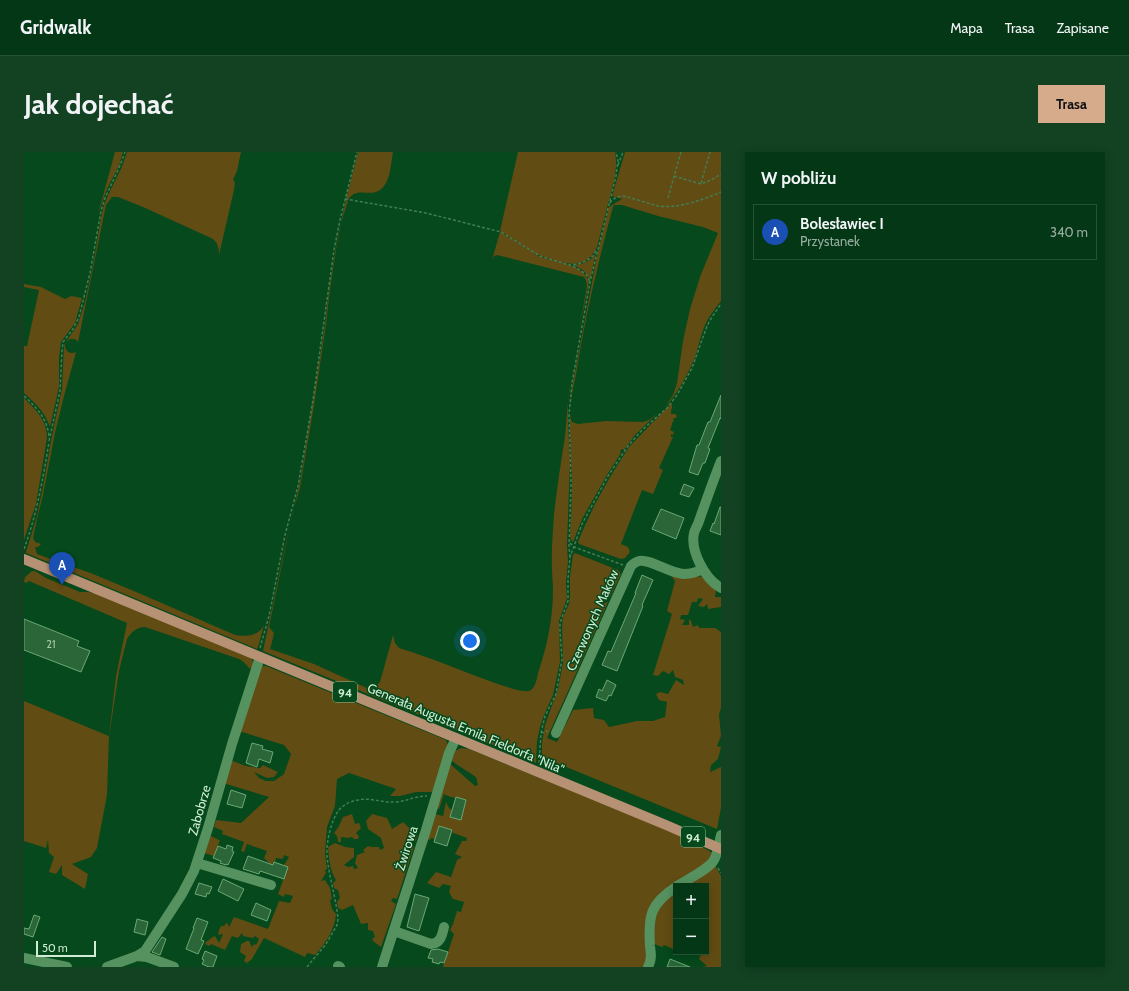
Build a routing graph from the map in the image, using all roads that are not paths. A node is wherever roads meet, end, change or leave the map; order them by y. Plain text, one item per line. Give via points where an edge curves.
1 (721, 461) edge
2 (24, 559) edge
3 (702, 569) junction
4 (721, 588) edge
5 (259, 656) junction
6 (556, 733) dead end
7 (456, 738) junction
8 (721, 835) edge
9 (719, 848) edge
10 (197, 863) junction
11 (681, 883) edge
12 (271, 885) dead end
13 (673, 888) edge
14 (444, 927) dead end
15 (394, 931) junction
16 (137, 956) junction
17 (24, 958) edge
18 (47, 965) edge
19 (67, 967) edge
20 (107, 967) edge
21 (174, 967) edge
22 (382, 967) edge
23 (648, 967) edge

1 - 3 street via 694,533 695,548
2 - 5 main road, Generała Augusta Emila Fieldorfa "Nila" / 94
3 - 4 street
3 - 6 street, Czerwonych Maków via 681,574 648,562 635,562 630,568
5 - 7 main road, Generała Augusta Emila Fieldorfa "Nila" / 94
5 - 10 street, Zabobrze
7 - 9 main road, Generała Augusta Emila Fieldorfa "Nila" / 94
7 - 15 street, Żwirowa via 449,753
8 - 9 street
9 - 11 street via 708,866
10 - 12 street
10 - 16 street, Zabobrze via 187,887 175,906 147,948
13 - 23 street via 657,902 651,914 649,928 652,961
14 - 15 street via 441,938 431,944
15 - 22 street, Żwirowa
16 - 20 street, Zabobrze
16 - 21 street
17 - 18 street
18 - 19 street

